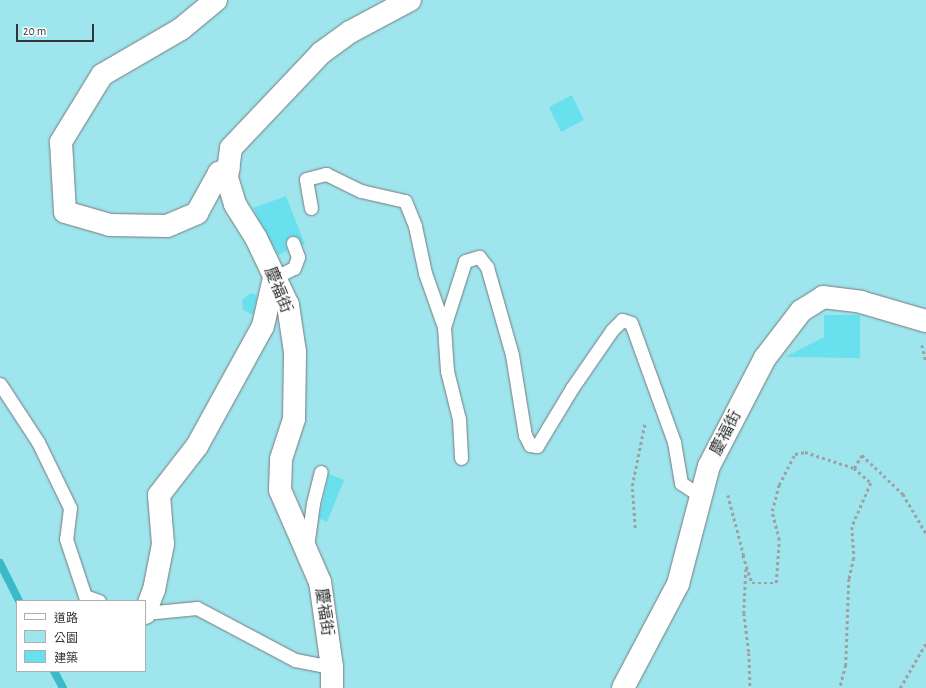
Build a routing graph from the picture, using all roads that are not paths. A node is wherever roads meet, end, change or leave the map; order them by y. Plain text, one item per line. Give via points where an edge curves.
1 (216, 0) edge
2 (410, 0) edge
3 (229, 168) junction
4 (311, 208) dead end
5 (293, 243) dead end
6 (274, 278) junction
7 (926, 321) edge
8 (444, 327) junction
9 (0, 384) edge
10 (461, 458) dead end
11 (321, 472) dead end
12 (702, 497) junction
13 (306, 550) junction
14 (96, 600) edge
15 (146, 610) edge
16 (146, 613) edge
17 (332, 678) edge
18 (623, 688) edge

1 - 3 street via 181,29 102,75 61,142 66,212 110,225 167,226 197,213 219,173
2 - 3 street, 慶福街 via 350,32 321,53 231,148
3 - 6 street, 慶福街 via 227,177 235,204 256,238
4 - 8 lane via 306,179 326,174 361,191 404,201 415,226 425,273
5 - 6 lane via 298,257 294,268
6 - 13 street, 慶福街 via 288,306 295,352 294,419 281,459 280,490
6 - 15 street via 263,326 197,446 159,495 163,544 154,590
7 - 12 street, 慶福街 via 861,302 823,297 801,311 765,358 709,466
8 - 10 lane via 447,371 459,419
8 - 12 lane via 464,261 479,257 487,267 512,355 525,435 530,445 537,446 572,388 622,320 631,323 674,442 681,483
9 - 14 lane via 38,442 70,508 66,539 85,596
11 - 13 lane via 313,503
12 - 18 street, 慶福街 via 678,584
13 - 17 street, 慶福街 via 320,582
16 - 17 lane via 197,608

